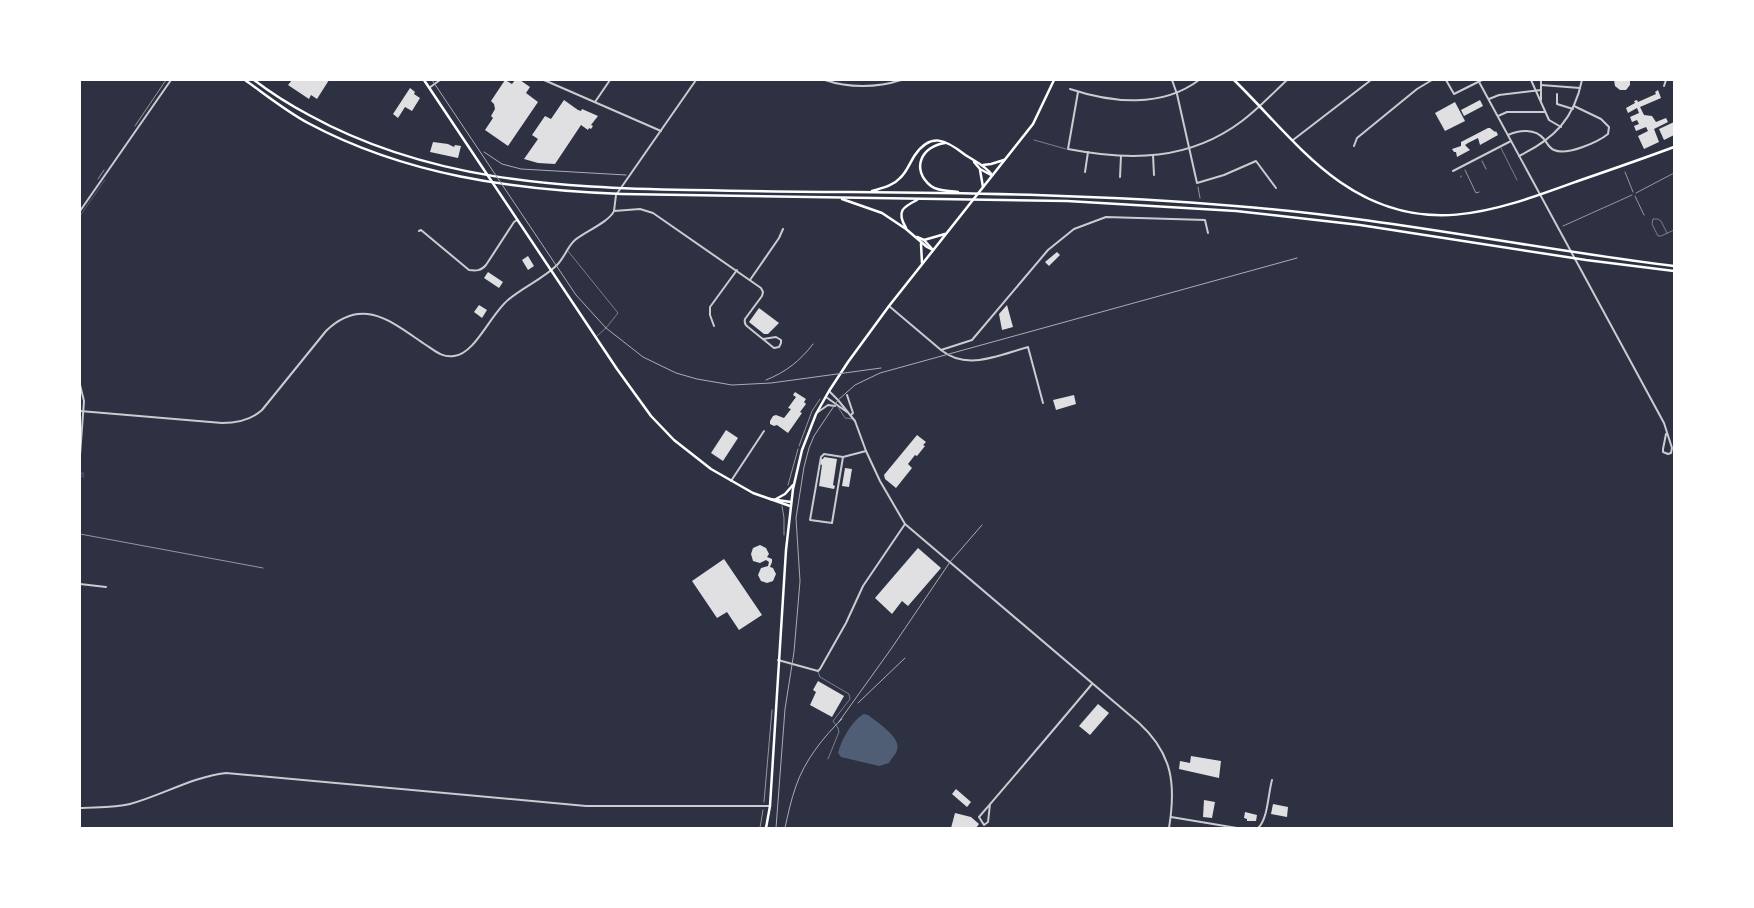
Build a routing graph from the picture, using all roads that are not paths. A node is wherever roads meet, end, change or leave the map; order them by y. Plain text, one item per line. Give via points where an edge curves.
1 (171, 80) edge
2 (245, 80) edge
3 (254, 80) edge
4 (424, 80) edge
5 (440, 80) edge
6 (544, 80) edge
7 (610, 80) edge
8 (696, 80) edge
9 (825, 80) edge
10 (901, 80) edge
11 (1054, 80) edge
12 (1172, 80) edge
13 (1199, 80) edge
14 (1234, 80) edge
15 (1287, 80) edge
16 (1371, 80) edge
17 (1432, 80) edge
18 (1446, 80) edge
19 (1480, 80) edge
20 (1531, 80) edge
21 (1541, 80) edge
22 (1582, 80) edge
23 (1666, 80) edge
24 (1541, 86) junction
25 (1664, 86) dead end
26 (429, 88) junction
27 (1580, 88) junction
28 (1070, 89) dead end
29 (1541, 90) junction
30 (1078, 92) junction
31 (1536, 92) junction
32 (1177, 94) junction
33 (1557, 94) dead end
34 (1489, 99) junction
35 (595, 102) junction
36 (1541, 102) junction
37 (1260, 105) junction
38 (1574, 107) junction
39 (1545, 112) junction
40 (1498, 116) junction
41 (1561, 127) junction
42 (661, 131) junction
43 (1508, 135) junction
44 (1034, 140) dead end
45 (1293, 140) junction
46 (1512, 141) junction
47 (1546, 142) junction
48 (947, 143) junction
49 (1354, 146) dead end
50 (1500, 147) junction
51 (1674, 147) edge
52 (1068, 149) junction
53 (1190, 150) junction
54 (1088, 152) junction
55 (1153, 155) junction
56 (1121, 156) junction
57 (1519, 156) junction
58 (1004, 160) junction
59 (974, 161) junction
60 (982, 165) junction
61 (980, 169) junction
62 (1453, 171) dead end
63 (1085, 172) dead end
64 (992, 175) junction
65 (1154, 175) dead end
66 (1120, 177) dead end
67 (1517, 180) dead end
68 (983, 187) junction
69 (1276, 188) dead end
70 (869, 192) junction
71 (964, 194) junction
72 (1540, 195) junction
73 (839, 198) junction
74 (918, 199) junction
75 (80, 211) edge
76 (614, 211) junction
77 (517, 220) junction
78 (783, 229) dead end
79 (906, 229) junction
80 (1674, 230) edge
81 (419, 231) dead end
82 (1208, 233) dead end
83 (1667, 233) junction
84 (945, 234) junction
85 (922, 241) junction
86 (567, 250) junction
87 (933, 250) junction
88 (922, 264) junction
89 (1674, 266) edge
90 (551, 270) junction
91 (737, 270) junction
92 (1674, 271) edge
93 (750, 280) junction
94 (889, 306) junction
95 (714, 326) dead end
96 (596, 336) junction
97 (763, 339) junction
98 (941, 350) junction
99 (80, 385) edge
100 (829, 391) junction
101 (847, 396) dead end
102 (826, 397) junction
103 (1043, 403) dead end
104 (838, 406) junction
105 (82, 411) edge
106 (818, 412) junction
107 (850, 414) junction
108 (854, 419) junction
109 (764, 431) dead end
110 (1666, 434) junction
111 (866, 451) junction
112 (80, 455) edge
113 (843, 457) junction
114 (731, 481) junction
115 (794, 484) junction
116 (769, 499) junction
117 (776, 499) junction
118 (791, 504) junction
119 (905, 524) junction
120 (80, 584) edge
121 (106, 587) dead end
122 (1038, 638) junction
123 (1035, 641) dead end
124 (778, 660) junction
125 (818, 671) junction
126 (1092, 684) junction
127 (828, 759) dead end
128 (1272, 780) dead end
129 (990, 804) junction
130 (770, 806) junction
131 (80, 808) edge
132 (1171, 817) junction
133 (766, 828) edge
134 (1169, 828) edge
135 (1237, 828) edge
136 (1258, 828) edge

1 - 75 street
2 - 73 main road via 308,122 365,149 391,159 484,182 614,194
3 - 70 main road via 330,127 374,146 481,175 617,189
4 - 26 main road
5 - 26 street
6 - 35 street
7 - 35 street
8 - 42 street
9 - 10 street via 864,86
11 - 58 main road via 1033,124
12 - 32 street
13 - 32 street
14 - 37 main road
15 - 37 street
16 - 45 street
17 - 49 street via 1358,138
18 - 19 street via 1454,94
19 - 34 street
20 - 31 street
21 - 24 street
22 - 27 street
23 - 25 street
24 - 27 street
24 - 29 street
26 - 77 main road
27 - 38 street
28 - 30 street
29 - 31 street
29 - 36 street
30 - 32 street via 1127,100
30 - 52 street
31 - 34 street via 1498,95
31 - 36 street
32 - 53 street
33 - 38 street via 1556,104
34 - 40 street
35 - 42 street
36 - 39 street
37 - 45 main road
37 - 53 street via 1231,129
38 - 41 street
38 - 47 street via 1605,121 1609,127 1608,134 1564,152 1551,149
39 - 40 street via 1507,112
39 - 41 street via 1549,120
40 - 43 street
41 - 47 street
42 - 76 street via 616,195
43 - 46 street
43 - 47 street via 1520,131 1534,132
44 - 52 lane
45 - 72 main road via 1314,161 1355,191 1404,211 1433,216 1468,214
46 - 50 street
46 - 57 street
47 - 57 street
48 - 59 main road
48 - 70 main road via 938,140 926,143 901,178
48 - 71 main road via 935,145 924,152 920,162 922,172 936,189
50 - 62 street
50 - 67 lane
51 - 72 main road
52 - 54 street
53 - 55 street
53 - 69 street via 1197,183 1256,161
54 - 56 street
54 - 63 street
55 - 56 street
55 - 65 street
56 - 66 street
57 - 72 street
58 - 60 main road
58 - 64 main road
59 - 60 main road
59 - 61 main road
60 - 64 main road
61 - 64 main road
61 - 68 main road
64 - 68 main road
68 - 84 main road
70 - 71 main road
71 - 89 main road via 1235,206 1421,228
72 - 110 street via 1664,423
73 - 74 main road
73 - 79 main road via 882,213
74 - 79 main road via 902,211 901,219
74 - 92 main road via 1067,201 1236,211 1369,226
76 - 86 street via 575,240
76 - 91 street via 640,209 652,213
77 - 81 street via 486,265 476,271 469,270
77 - 90 main road
78 - 93 street
79 - 85 main road
80 - 83 lane
82 - 98 street via 1205,220 1140,217 1106,217 1074,229 1050,247 972,340
83 - 83 lane via 1660,220 1653,219 1656,235
84 - 85 main road
84 - 87 main road
85 - 87 main road
85 - 88 main road
86 - 90 street
86 - 96 lane via 618,313
87 - 88 main road
88 - 94 main road
90 - 96 main road
90 - 105 street via 507,301 493,314 472,347 455,356 438,353 380,316 362,313 338,320 262,410 244,421 222,424
91 - 93 street
91 - 95 street via 710,307
93 - 97 street via 763,292 745,322
94 - 98 street
94 - 100 main road
96 - 114 main road via 634,394 657,422 697,459
97 - 97 street via 774,348 782,343 776,337
98 - 103 street via 953,358 977,361 1028,347
99 - 105 street via 84,401
100 - 102 main road
100 - 107 street
101 - 107 street via 853,413
102 - 104 street
102 - 106 main road
104 - 106 street via 828,405
104 - 107 street
104 - 108 lane via 845,418
105 - 112 street
106 - 115 main road via 802,450
107 - 108 street
108 - 111 street
109 - 114 street
110 - 110 street via 1662,449 1668,454 1672,450
111 - 113 street
111 - 119 street
113 - 113 street via 832,523 810,520 821,457 824,454
114 - 116 main road
115 - 117 main road via 786,494
115 - 118 main road
116 - 117 main road
116 - 118 main road
117 - 118 main road
118 - 124 main road
119 - 122 street
119 - 125 street via 863,586 842,632
120 - 121 street
122 - 123 street
122 - 126 street
124 - 125 street
124 - 130 main road
125 - 127 lane via 820,677 850,696 833,721 839,732
126 - 129 street
126 - 132 street via 1144,727 1158,744 1171,776
128 - 136 street via 1264,820
129 - 129 street via 979,817 984,825 988,822
130 - 131 street via 586,806 226,773 200,778 122,806
130 - 133 main road
132 - 134 street
132 - 135 street

